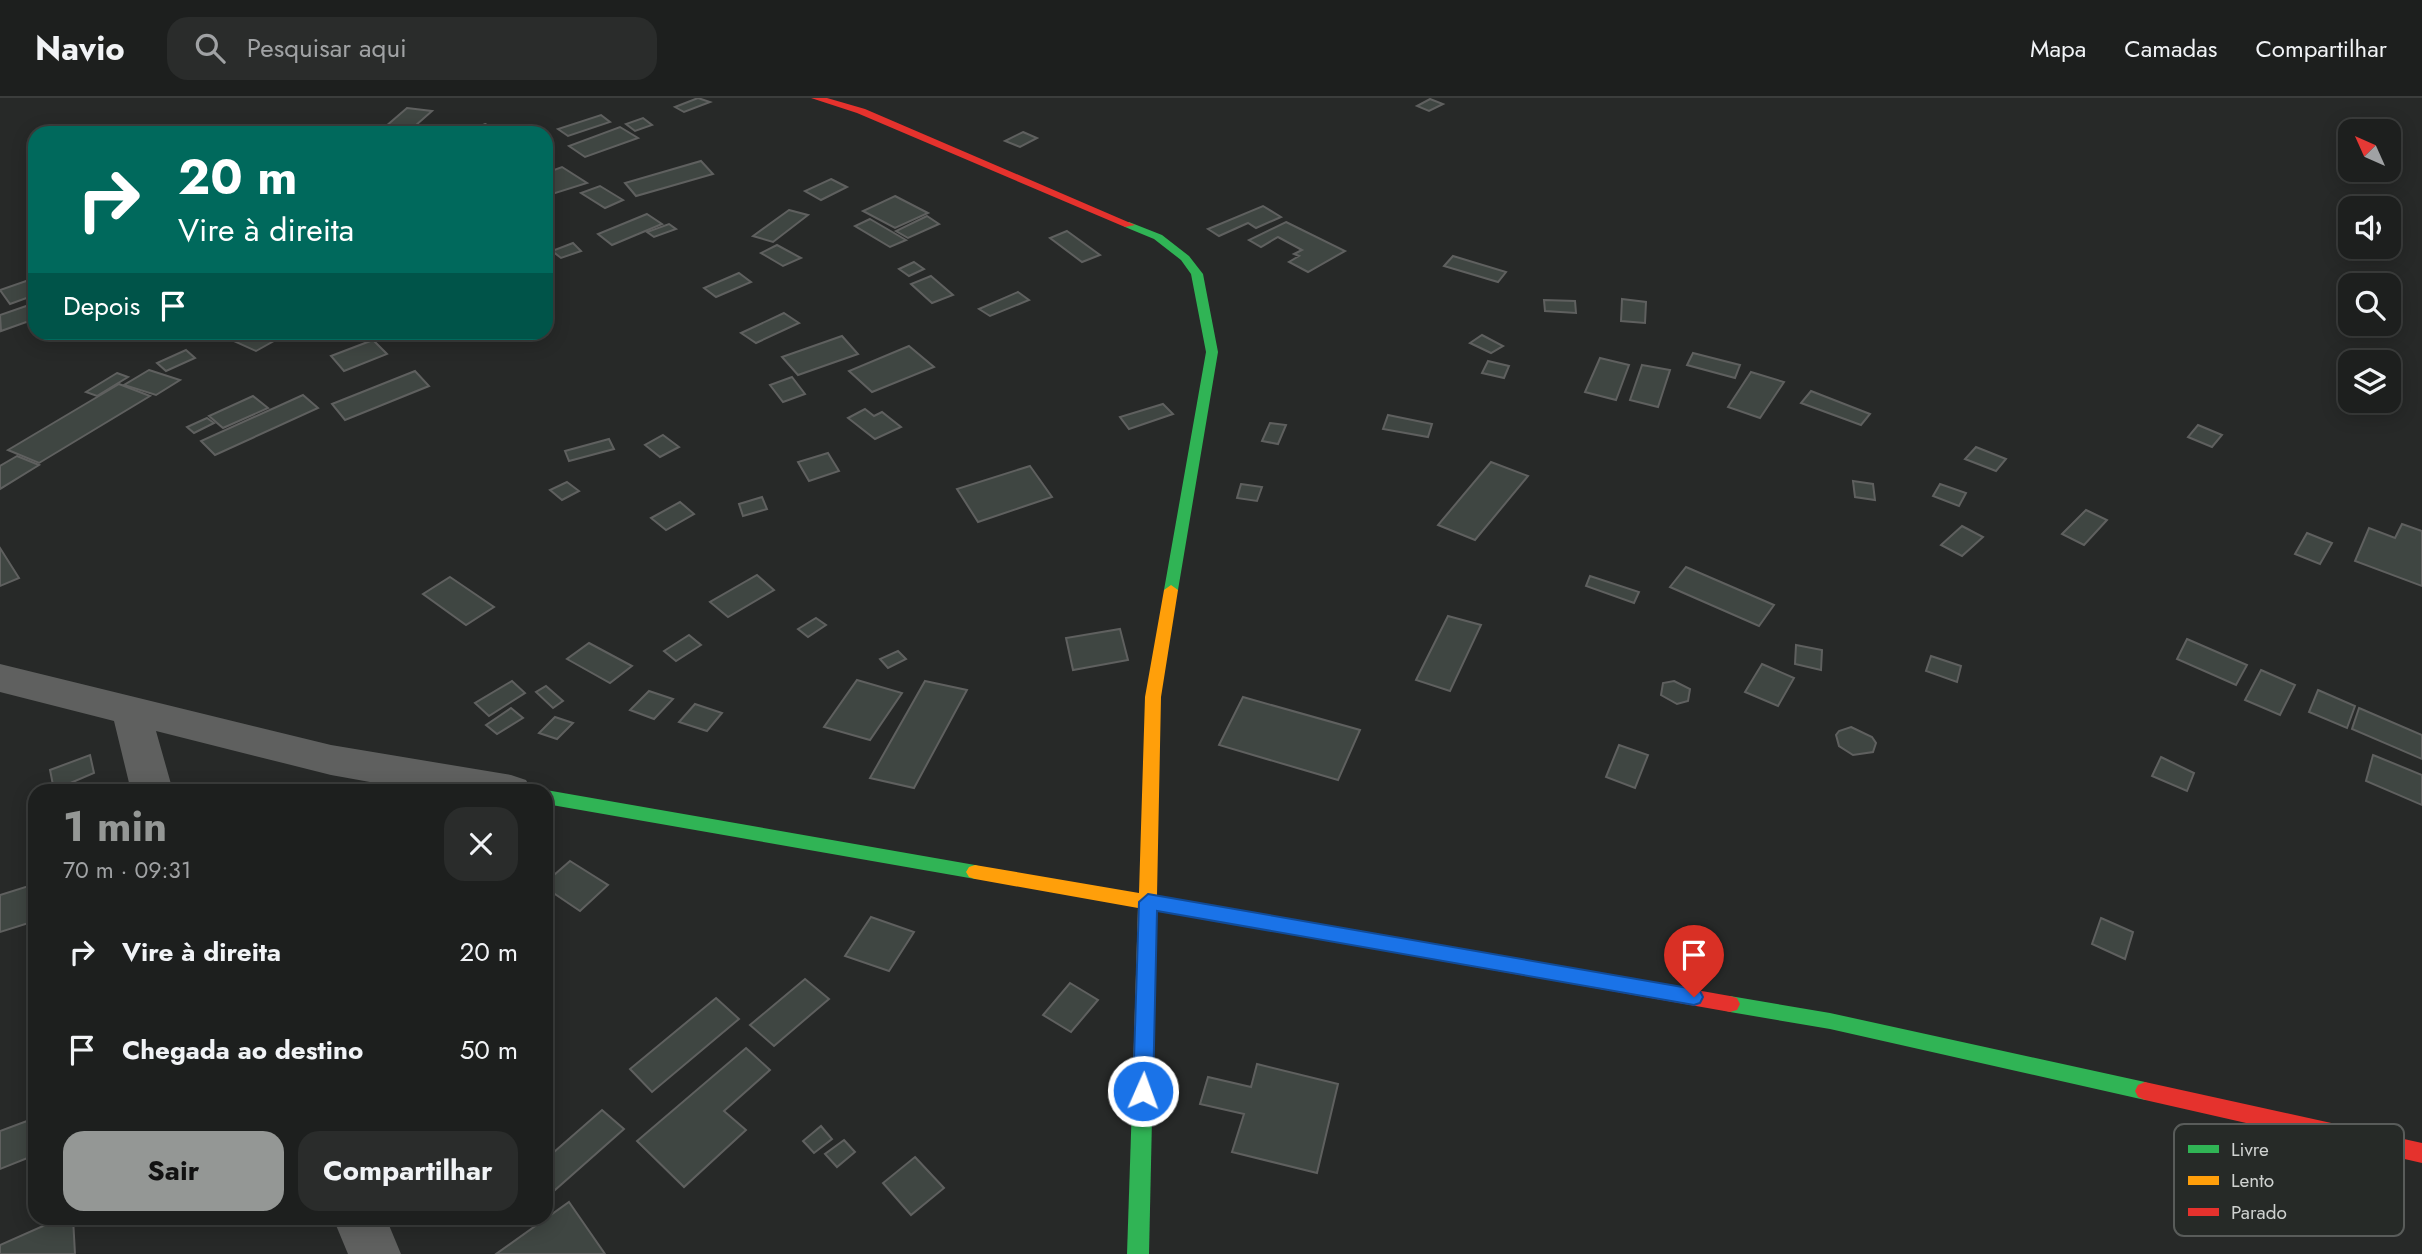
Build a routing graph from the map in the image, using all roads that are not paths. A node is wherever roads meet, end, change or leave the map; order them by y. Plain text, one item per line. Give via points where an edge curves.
1 (816, 98) edge
2 (0, 678) edge
3 (131, 711) junction
4 (150, 784) edge
5 (470, 784) edge
6 (553, 798) edge
7 (1148, 902) junction
8 (2292, 1124) edge
9 (2404, 1149) edge
10 (2422, 1153) edge
11 (362, 1225) edge
12 (375, 1254) edge
13 (1138, 1254) edge

1 - 7 street via 861,111 1158,237 1197,274 1212,352 1153,697
2 - 3 street
3 - 4 street
3 - 5 street via 331,760
6 - 7 street
7 - 8 street via 1830,1021
7 - 13 street
9 - 10 street
11 - 12 street

